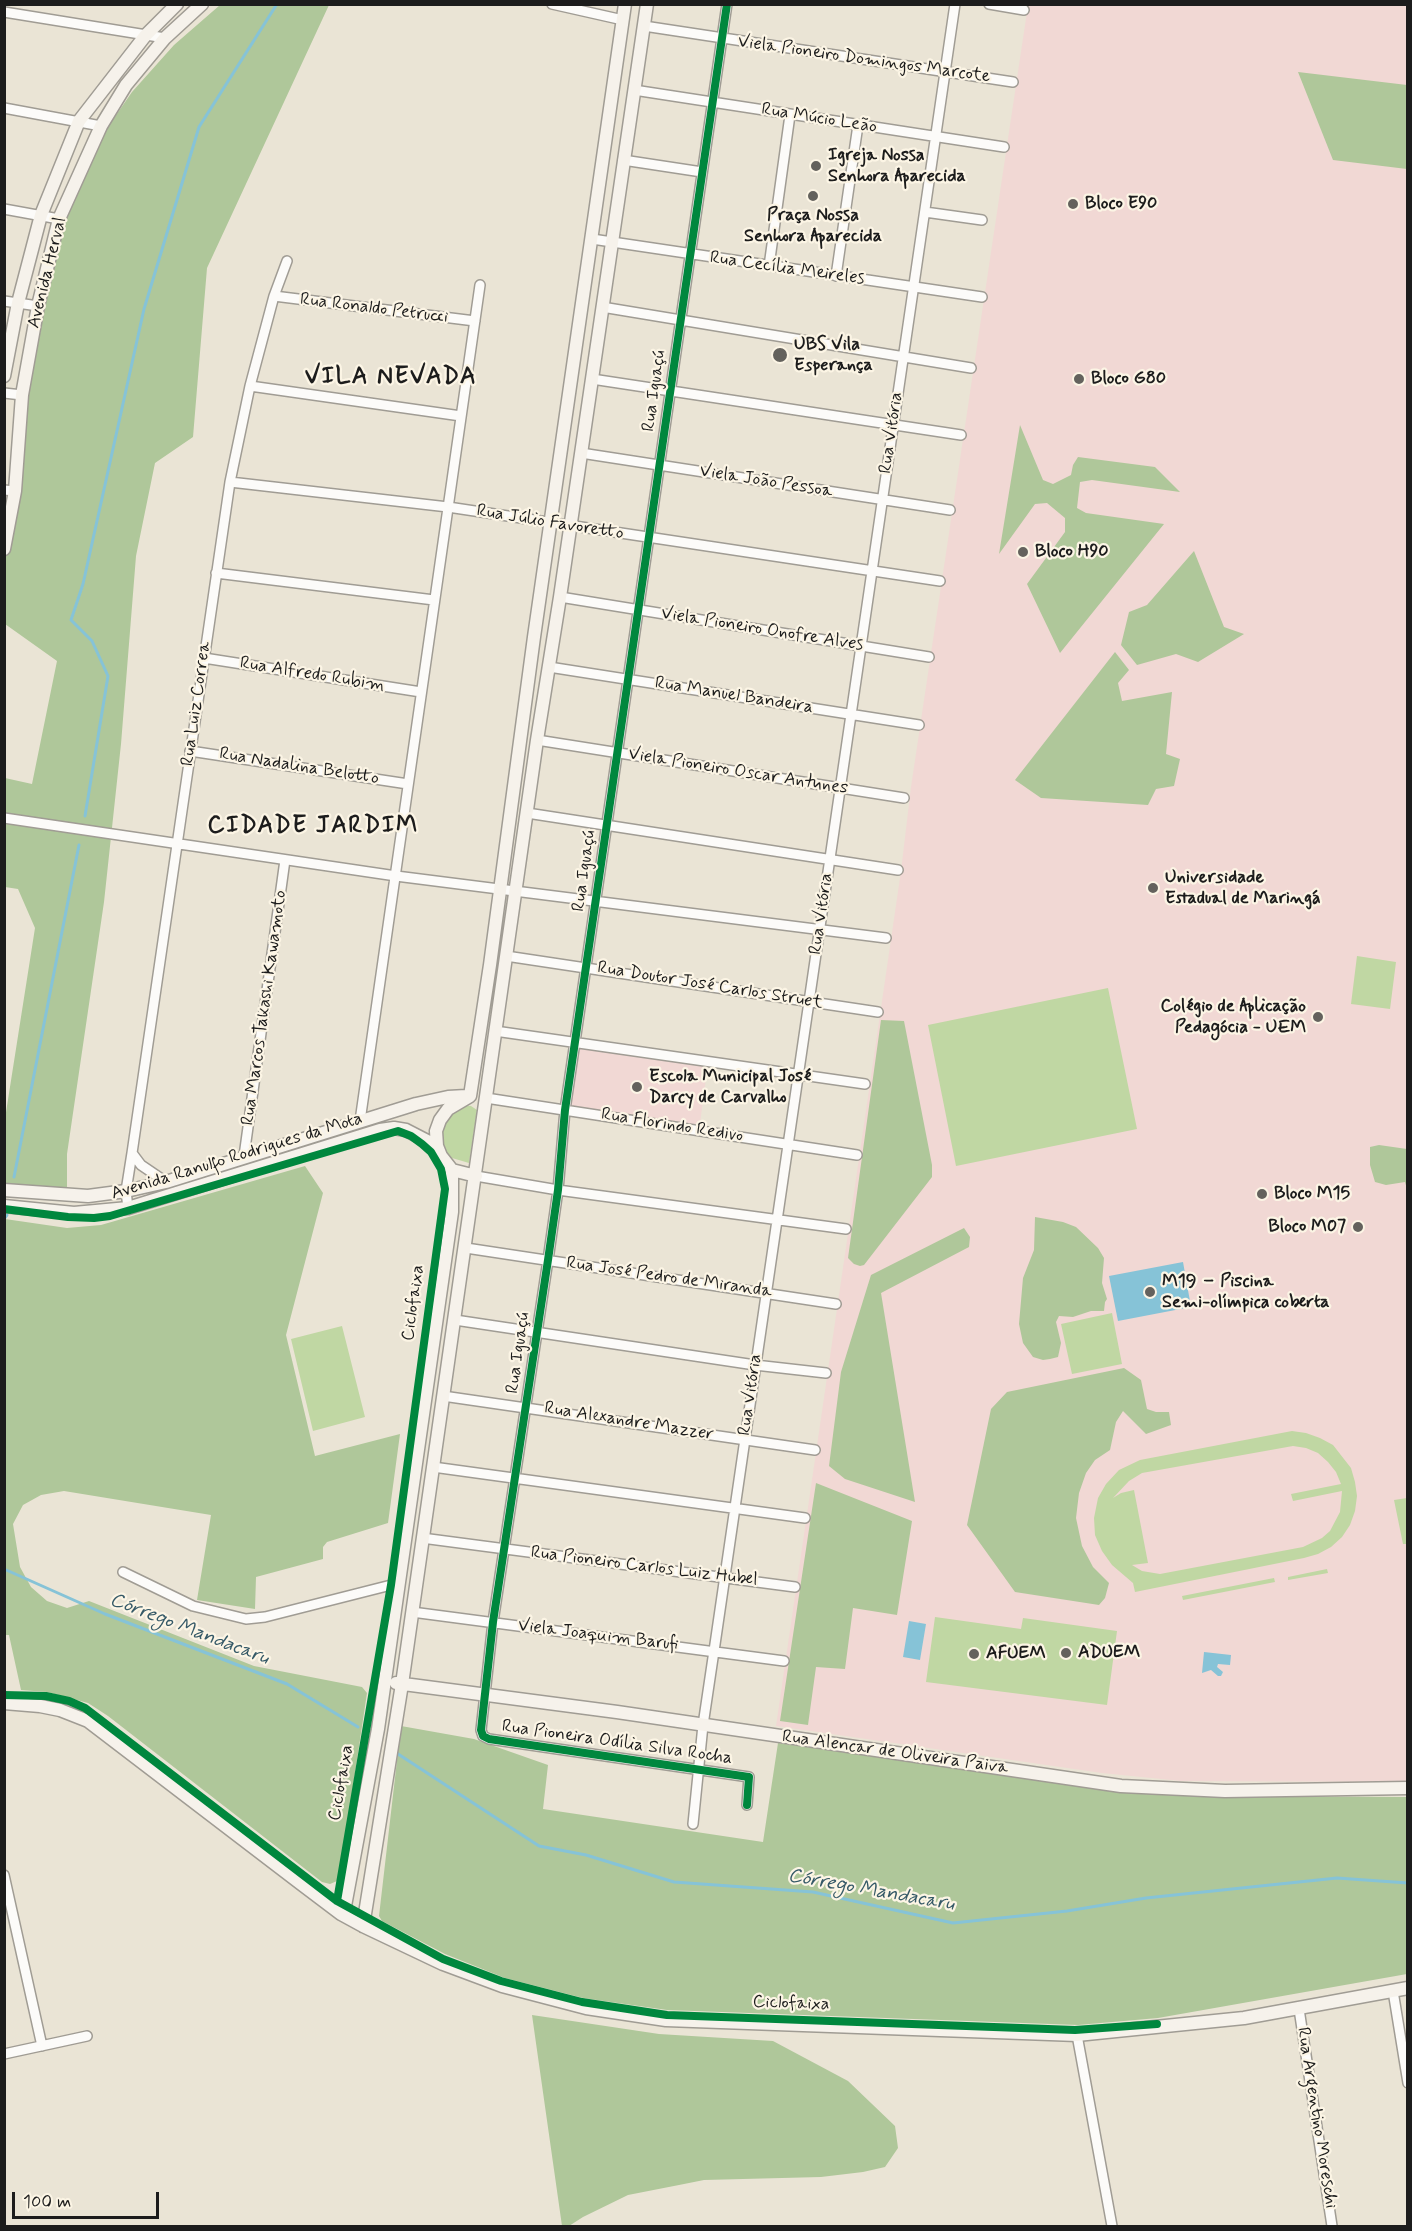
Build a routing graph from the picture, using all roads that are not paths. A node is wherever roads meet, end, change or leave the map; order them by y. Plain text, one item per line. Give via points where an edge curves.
1 (177, 4) edge
2 (202, 4) edge
3 (552, 4) edge
4 (625, 4) edge
5 (647, 4) edge
6 (727, 4) edge
7 (955, 4) edge
8 (989, 4) edge
9 (1024, 10) dead end
10 (4, 12) edge
11 (623, 20) junction
12 (644, 26) junction
13 (145, 36) junction
14 (165, 38) junction
15 (721, 39) junction
16 (944, 72) junction
17 (1013, 82) dead end
18 (634, 90) junction
19 (712, 103) junction
20 (4, 108) edge
21 (790, 115) junction
22 (78, 122) junction
23 (858, 125) junction
24 (101, 126) junction
25 (936, 137) junction
26 (1004, 147) dead end
27 (623, 160) junction
28 (702, 172) junction
29 (4, 209) edge
30 (925, 212) junction
31 (41, 215) junction
32 (59, 219) junction
33 (982, 220) dead end
34 (592, 239) junction
35 (612, 241) junction
36 (690, 254) junction
37 (286, 261) dead end
38 (769, 266) junction
39 (836, 276) junction
40 (480, 285) dead end
41 (914, 287) junction
42 (274, 296) junction
43 (982, 297) dead end
44 (4, 301) edge
45 (18, 303) junction
46 (38, 306) junction
47 (602, 307) junction
48 (475, 321) junction
49 (681, 321) junction
50 (903, 357) junction
51 (971, 368) dead end
52 (4, 376) edge
53 (592, 379) junction
54 (250, 386) junction
55 (670, 391) junction
56 (4, 393) edge
57 (22, 395) junction
58 (461, 416) junction
59 (894, 425) junction
60 (962, 435) dead end
61 (582, 453) junction
62 (659, 465) junction
63 (230, 482) junction
64 (10, 491) edge
65 (883, 500) junction
66 (448, 507) junction
67 (950, 510) dead end
68 (551, 523) junction
69 (571, 526) junction
70 (649, 537) junction
71 (4, 549) edge
72 (872, 570) junction
73 (216, 573) junction
74 (940, 581) dead end
75 (560, 597) junction
76 (434, 600) junction
77 (638, 610) junction
78 (861, 646) junction
79 (929, 657) dead end
80 (204, 658) junction
81 (549, 667) junction
82 (628, 679) junction
83 (421, 692) junction
84 (851, 715) junction
85 (919, 725) dead end
86 (537, 740) junction
87 (190, 751) junction
88 (618, 753) junction
89 (408, 784) junction
90 (840, 788) junction
91 (904, 798) dead end
92 (527, 813) junction
93 (4, 818) edge
94 (607, 824) junction
95 (178, 844) junction
96 (830, 858) junction
97 (285, 860) junction
98 (898, 870) dead end
99 (396, 876) junction
100 (500, 888) junction
101 (516, 890) junction
102 (596, 902) junction
103 (819, 930) junction
104 (886, 938) dead end
105 (506, 956) junction
106 (586, 968) junction
107 (809, 1002) junction
108 (878, 1012) dead end
109 (495, 1031) junction
110 (575, 1043) junction
111 (798, 1076) junction
112 (865, 1084) dead end
113 (470, 1096) junction
114 (486, 1098) junction
115 (566, 1110) junction
116 (360, 1121) junction
117 (788, 1144) junction
118 (437, 1146) junction
119 (132, 1153) junction
120 (857, 1155) dead end
121 (244, 1156) junction
122 (452, 1170) junction
123 (476, 1176) junction
124 (166, 1182) junction
125 (4, 1190) edge
126 (558, 1190) junction
127 (126, 1191) junction
128 (4, 1206) edge
129 (128, 1208) junction
130 (777, 1218) junction
131 (846, 1229) dead end
132 (466, 1248) junction
133 (548, 1260) junction
134 (766, 1293) junction
135 (836, 1304) dead end
136 (454, 1320) junction
137 (537, 1333) junction
138 (755, 1365) junction
139 (826, 1373) dead end
140 (443, 1396) junction
141 (527, 1406) junction
142 (744, 1440) junction
143 (815, 1450) dead end
144 (433, 1467) junction
145 (515, 1478) junction
146 (734, 1509) junction
147 (805, 1518) dead end
148 (422, 1538) junction
149 (504, 1550) junction
150 (123, 1572) dead end
151 (724, 1576) junction
152 (399, 1583) junction
153 (795, 1587) dead end
154 (412, 1612) junction
155 (493, 1622) junction
156 (714, 1651) junction
157 (784, 1660) dead end
158 (384, 1682) junction
159 (402, 1684) junction
160 (484, 1696) junction
161 (4, 1703) edge
162 (703, 1725) junction
163 (489, 1739) joint
164 (698, 1769) junction
165 (1407, 1788) edge
166 (747, 1805) dead end
167 (693, 1824) dead end
168 (4, 1875) edge
169 (341, 1914) junction
170 (363, 1926) junction
171 (1407, 1988) edge
172 (1394, 1990) junction
173 (1299, 2008) junction
174 (1077, 2035) junction
175 (87, 2036) dead end
176 (42, 2046) junction
177 (4, 2054) edge
178 (1407, 2083) edge
179 (1112, 2226) edge
180 (1332, 2226) edge

1 - 13 main road, Avenida Herval
2 - 14 main road, Avenida Herval
3 - 11 street
4 - 11 main road
5 - 12 main road
6 - 15 street, Rua Iguaçú
7 - 16 street, Rua Vitória
8 - 9 street
10 - 13 street
11 - 34 main road
12 - 15 street, Viela Pioneiro Domingos Marcote
12 - 18 main road
13 - 14 street
13 - 22 main road, Avenida Herval
14 - 24 main road, Avenida Herval via 126,85
15 - 16 street, Viela Pioneiro Domingos Marcote
15 - 19 street, Rua Iguaçú
16 - 17 street, Viela Pioneiro Domingos Marcote
16 - 25 street, Rua Vitória
18 - 19 street, Rua Múcio Leão
18 - 27 main road
19 - 21 street, Rua Múcio Leão
19 - 28 street, Rua Iguaçú
20 - 22 street
21 - 23 street, Rua Múcio Leão
21 - 38 street
22 - 24 street
22 - 31 main road, Avenida Herval
23 - 25 street, Rua Múcio Leão
23 - 39 street
24 - 32 main road, Avenida Herval
25 - 26 street, Rua Múcio Leão
25 - 30 street, Rua Vitória
27 - 28 street
27 - 35 main road
28 - 36 street, Rua Iguaçú
29 - 31 street
30 - 33 street
30 - 41 street, Rua Vitória
31 - 32 street
31 - 45 main road, Avenida Herval
32 - 46 main road, Avenida Herval
34 - 35 street, Rua Cecília Meireles
34 - 68 main road
35 - 36 street, Rua Cecília Meireles
35 - 47 main road
36 - 38 street, Rua Cecília Meireles
36 - 49 street, Rua Iguaçú
37 - 42 street, Rua Luiz Correa
38 - 39 street, Rua Cecília Meireles
39 - 41 street, Rua Cecília Meireles
40 - 48 street
41 - 43 street, Rua Cecília Meireles
41 - 50 street, Rua Vitória
42 - 48 street, Rua Ronaldo Petrucci
42 - 54 street, Rua Luiz Correa
44 - 45 street
45 - 46 street
45 - 52 main road, Avenida Herval
46 - 57 main road, Avenida Herval
47 - 49 street
47 - 53 main road
48 - 58 street
49 - 50 street
49 - 55 street, Rua Iguaçú
50 - 51 street
50 - 59 street, Rua Vitória
53 - 55 street
53 - 61 main road
54 - 58 street
54 - 63 street, Rua Luiz Correa
55 - 59 street
55 - 62 street, Rua Iguaçú
56 - 57 street
57 - 64 main road, Avenida Herval
58 - 66 street
59 - 60 street
59 - 65 street, Rua Vitória
61 - 62 street, Viela João Pessoa
61 - 69 main road
62 - 65 street, Viela João Pessoa
62 - 70 street, Rua Iguaçú
63 - 66 street, Rua Júlio Favoretto
63 - 73 street, Rua Luiz Correa
64 - 71 main road, Avenida Herval
65 - 67 street, Viela João Pessoa
65 - 72 street, Rua Vitória
66 - 68 street, Rua Júlio Favoretto
66 - 76 street
68 - 69 street, Rua Júlio Favoretto
68 - 100 main road
69 - 70 street, Rua Júlio Favoretto
69 - 75 main road
70 - 72 street, Rua Júlio Favoretto
70 - 77 street, Rua Iguaçú
72 - 74 street, Rua Júlio Favoretto
72 - 78 street, Rua Vitória
73 - 76 street
73 - 80 street, Rua Luiz Correa
75 - 77 street, Viela Pioneiro Onofre Alves
75 - 81 main road
76 - 83 street
77 - 78 street, Viela Pioneiro Onofre Alves
77 - 82 street, Rua Iguaçú
78 - 79 street, Viela Pioneiro Onofre Alves
78 - 84 street, Rua Vitória
80 - 83 street, Rua Alfredo Rubim
80 - 87 street, Rua Luiz Correa
81 - 82 street, Rua Manuel Bandeira
81 - 86 main road
82 - 84 street, Rua Manuel Bandeira
82 - 88 street, Rua Iguaçú
83 - 89 street
84 - 85 street, Rua Manuel Bandeira
84 - 90 street, Rua Vitória
86 - 88 street, Viela Pioneiro Oscar Antunes
86 - 92 main road
87 - 89 street, Rua Nadalina Belotto
87 - 95 street, Rua Luiz Correa
88 - 90 street, Viela Pioneiro Oscar Antunes
88 - 94 street, Rua Iguaçú
89 - 99 street
90 - 91 street, Viela Pioneiro Oscar Antunes
90 - 96 street, Rua Vitória
92 - 94 street
92 - 101 main road
93 - 95 street
94 - 96 street
94 - 102 street, Rua Iguaçú
95 - 97 street
95 - 119 street, Rua Luiz Correa
96 - 98 street
96 - 103 street, Rua Vitória
97 - 99 street
97 - 121 street, Rua Marcos Takashi Kawamoto
99 - 100 street
99 - 116 street
100 - 101 street
100 - 113 main road
101 - 102 street
101 - 105 main road
102 - 103 street
102 - 106 street, Rua Iguaçú
103 - 104 street
103 - 107 street, Rua Vitória
105 - 106 street, Rua Doutor José Carlos Struet
105 - 109 main road
106 - 107 street, Rua Doutor José Carlos Struet
106 - 110 street, Rua Iguaçú
107 - 108 street, Rua Doutor José Carlos Struet
107 - 111 street, Rua Vitória
109 - 110 street
109 - 114 main road
110 - 111 street
110 - 115 street, Rua Iguaçú
111 - 112 street
111 - 117 street, Rua Vitória
113 - 114 main road, Avenida Ranulfo Rodrigues da Mota
113 - 116 main road, Avenida Ranulfo Rodrigues da Mota via 416,1104
113 - 118 main road via 448,1109 440,1119
114 - 115 street, Rua Florindo Redivo
114 - 123 main road
115 - 117 street, Rua Florindo Redivo
115 - 126 street, Rua Iguaçú
116 - 121 main road, Avenida Ranulfo Rodrigues da Mota
117 - 120 street, Rua Florindo Redivo
117 - 130 street, Rua Vitória
118 - 122 main road
118 - 129 main road, Avenida Ranulfo Rodrigues da Mota via 406,1130 380,1130
119 - 124 street via 141,1165
119 - 127 street, Rua Luiz Correa
121 - 124 main road, Avenida Ranulfo Rodrigues da Mota
122 - 123 main road
122 - 152 main road via 452,1212
123 - 126 street
123 - 132 main road
124 - 127 main road, Avenida Ranulfo Rodrigues da Mota
125 - 127 main road, Avenida Ranulfo Rodrigues da Mota via 77,1195
126 - 130 street
126 - 133 street, Rua Iguaçú
127 - 129 street, Rua Luiz Correa
128 - 129 main road, Avenida Ranulfo Rodrigues da Mota via 74,1214
130 - 131 street
130 - 134 street, Rua Vitória
132 - 133 street, Rua José Pedro de Miranda
132 - 136 main road
133 - 134 street, Rua José Pedro de Miranda
133 - 137 street, Rua Iguaçú
134 - 135 street, Rua José Pedro de Miranda
134 - 138 street, Rua Vitória
136 - 137 street
136 - 140 main road
137 - 138 street
137 - 141 street, Rua Iguaçú
138 - 139 street
138 - 142 street, Rua Vitória
140 - 141 street, Rua Alexandre Mazzer
140 - 144 main road
141 - 142 street, Rua Alexandre Mazzer
141 - 145 street, Rua Iguaçú
142 - 143 street, Rua Alexandre Mazzer
142 - 146 street, Rua Vitória
144 - 145 street
144 - 148 main road
145 - 146 street
145 - 149 street, Rua Iguaçú
146 - 147 street
146 - 151 street, Rua Vitória
148 - 149 street, Rua Pioneiro Carlos Luiz Hubel
148 - 154 main road
149 - 151 street, Rua Pioneiro Carlos Luiz Hubel
149 - 155 street, Rua Iguaçú
150 - 152 street via 193,1606 246,1619
151 - 153 street, Rua Pioneiro Carlos Luiz Hubel
151 - 156 street, Rua Vitória
152 - 158 main road
154 - 155 street, Viela Joaquim Barufi
154 - 159 main road
155 - 156 street, Viela Joaquim Barufi
155 - 160 street, Rua Iguaçú
156 - 157 street, Viela Joaquim Barufi
156 - 162 street, Rua Vitória
158 - 159 main road, Rua Alencar de Oliveira Paiva
158 - 169 main road
159 - 160 main road, Rua Alencar de Oliveira Paiva
159 - 170 main road
160 - 162 main road, Rua Alencar de Oliveira Paiva
160 - 163 street, Rua Iguaçú via 481,1730
161 - 169 main road via 60,1710 88,1720
162 - 164 street, Rua Vitória
162 - 165 main road, Rua Alencar de Oliveira Paiva via 1121,1786 1225,1791
163 - 164 street, Rua Pioneira Odília Silva Rocha
164 - 166 street, Rua Pioneira Odília Silva Rocha via 749,1777
164 - 167 street, Rua Vitória
168 - 176 street
169 - 170 main road
170 - 174 main road via 443,1964 502,1986 586,2008 666,2020
171 - 172 main road
172 - 173 main road
172 - 178 street
173 - 174 main road
173 - 180 street, Rua Argentino Moreschi
174 - 179 street
175 - 176 street
176 - 177 street

